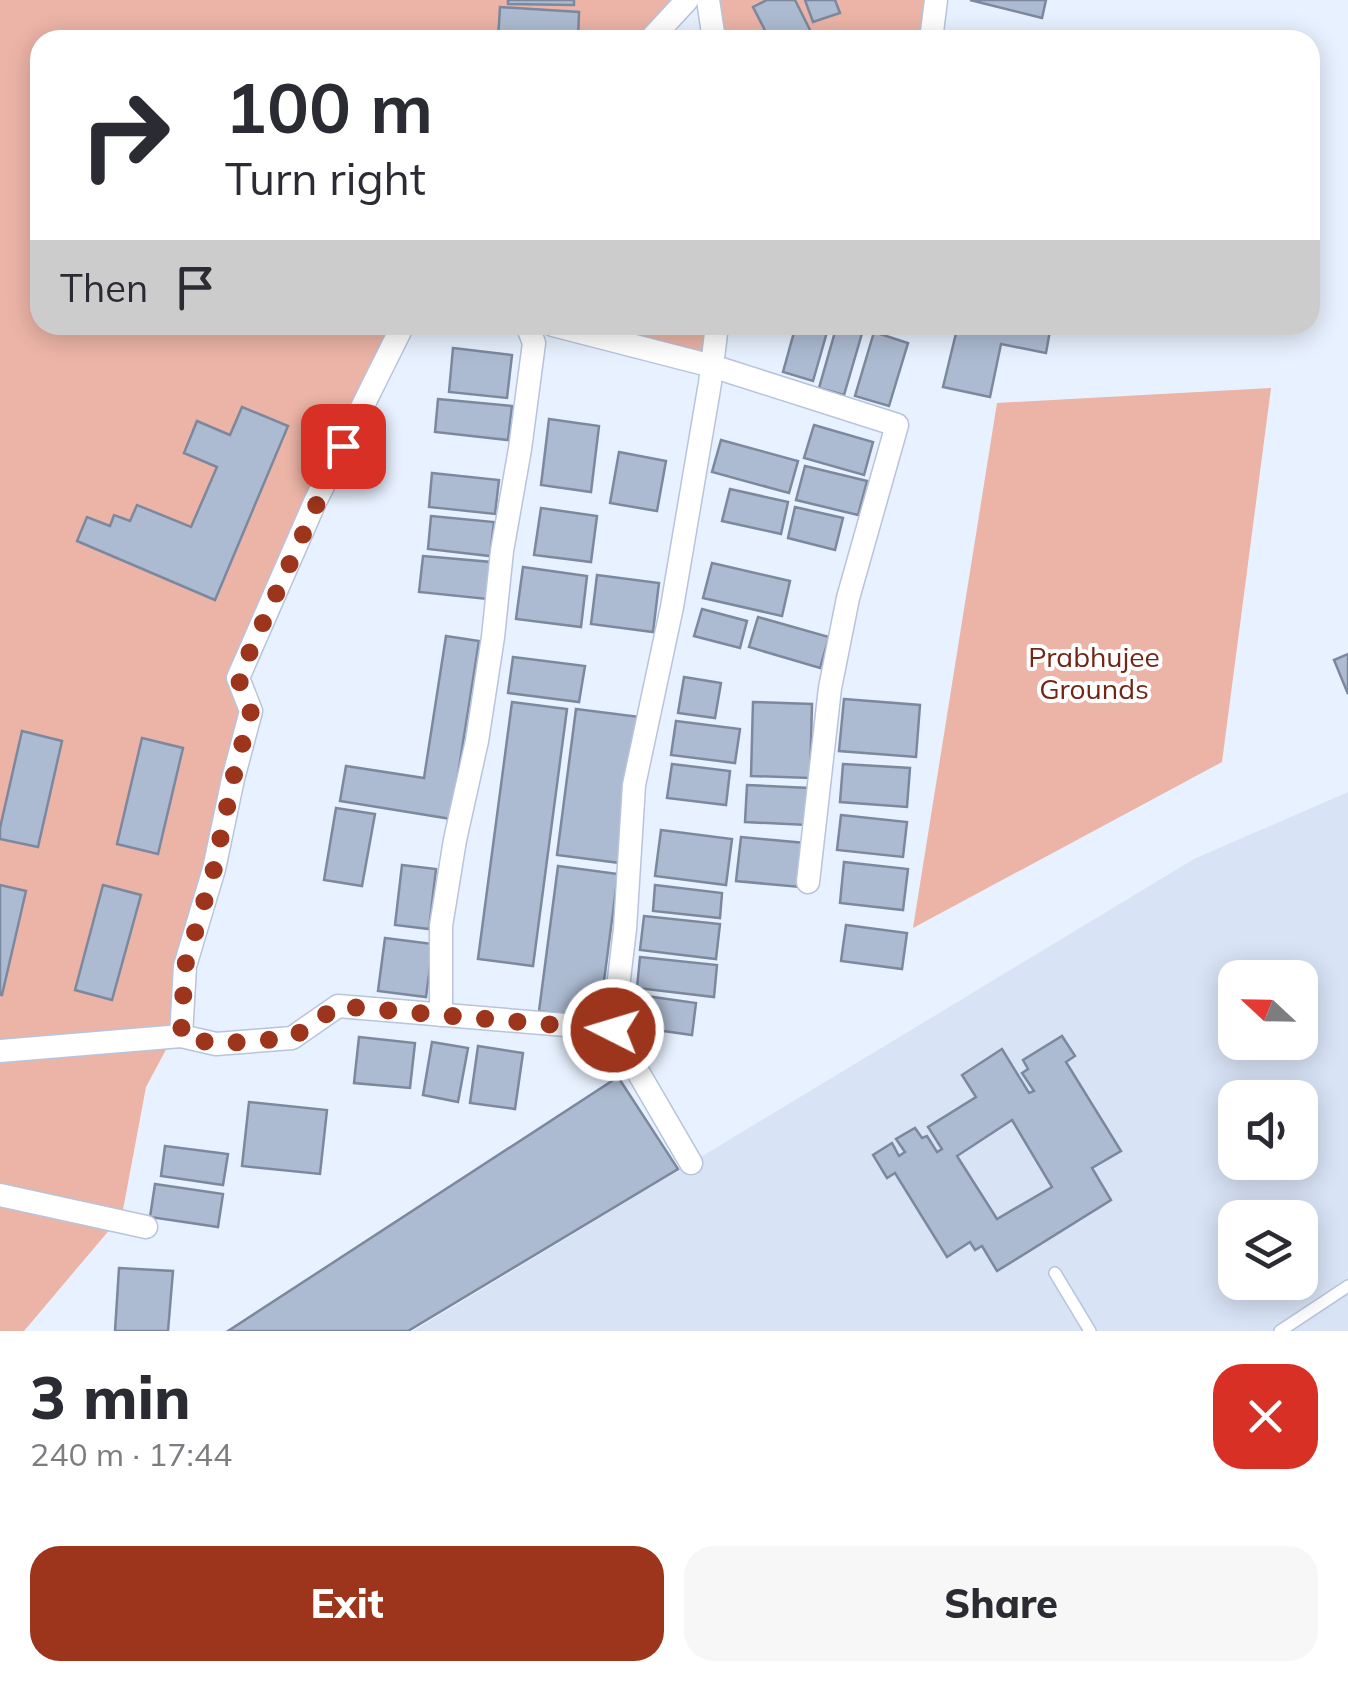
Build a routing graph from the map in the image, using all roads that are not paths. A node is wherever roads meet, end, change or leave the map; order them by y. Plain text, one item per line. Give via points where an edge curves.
1 (687, 0) edge
2 (708, 0) edge
3 (936, 0) edge
4 (659, 30) edge
5 (712, 30) edge
6 (932, 30) edge
7 (398, 335) edge
8 (531, 335) edge
9 (592, 335) edge
10 (716, 335) edge
11 (712, 366) junction
12 (808, 882) dead end
13 (441, 1015) junction
14 (613, 1030) junction
15 (181, 1036) junction
16 (0, 1051) edge
17 (691, 1163) dead end
18 (0, 1196) edge
19 (146, 1227) dead end
20 (1055, 1273) dead end
21 (1348, 1286) edge
22 (1090, 1331) edge
23 (1280, 1331) edge

1 - 4 street
2 - 5 street
3 - 6 street
7 - 15 street via 238,678 251,711 185,966
8 - 13 street via 494,637 441,926
9 - 11 street
10 - 11 street
11 - 12 street via 897,424 830,688
11 - 14 street via 634,785
13 - 14 street
13 - 15 street via 338,1006 292,1038 216,1044
14 - 17 street
15 - 16 street
18 - 19 street
20 - 22 lane
21 - 23 lane

